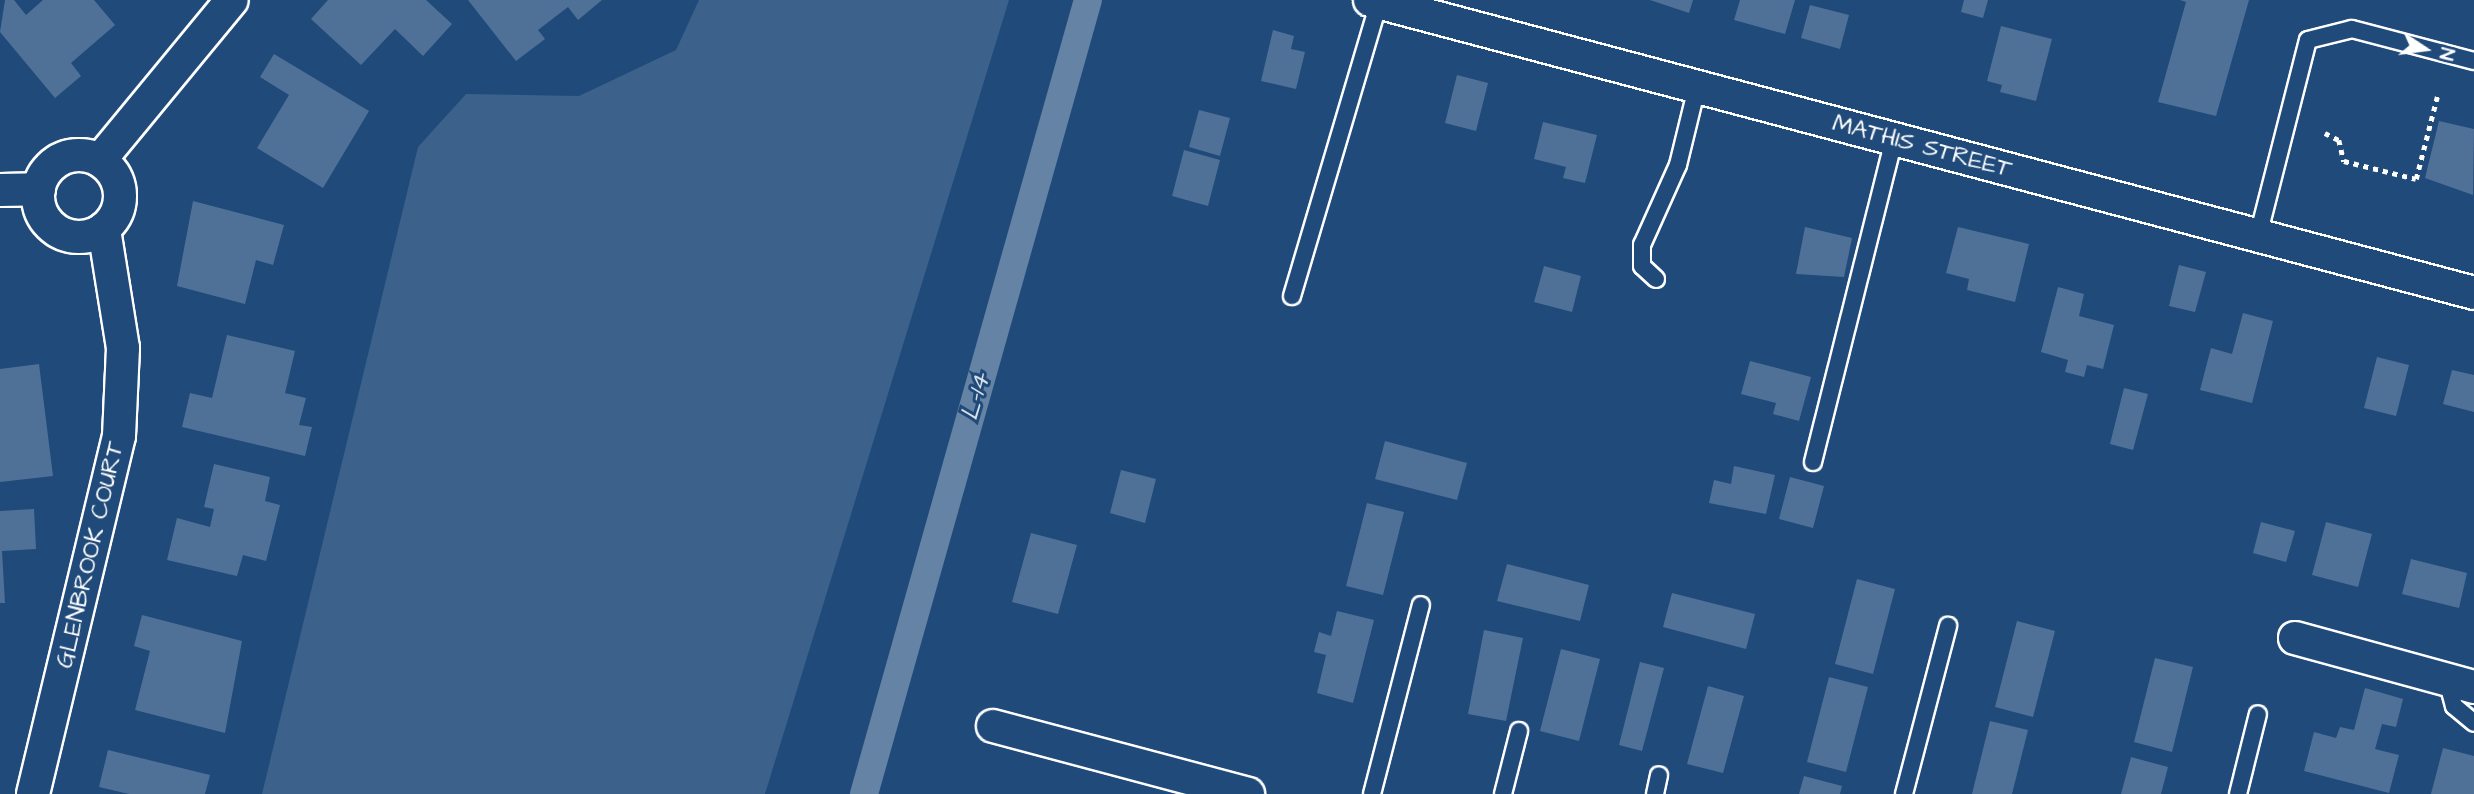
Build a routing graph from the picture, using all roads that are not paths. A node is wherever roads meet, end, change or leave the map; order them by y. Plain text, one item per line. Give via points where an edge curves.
1 (232, 0) edge
2 (1375, 1) edge
3 (2474, 61) edge
4 (1697, 87) junction
5 (1894, 139) junction
6 (100, 160) junction
7 (39, 189) junction
8 (0, 190) edge
9 (104, 229) junction
10 (2258, 236) junction
11 (1656, 279) dead end
12 (2474, 293) edge
13 (1293, 296) dead end
14 (1813, 462) dead end
15 (1421, 605) dead end
16 (1948, 626) dead end
17 (2295, 638) dead end
18 (2461, 683) edge
19 (2258, 714) dead end
20 (2474, 723) edge
21 (993, 726) dead end
22 (1519, 731) dead end
23 (1659, 775) dead end
24 (33, 794) edge
25 (1248, 794) edge
26 (1372, 794) edge
27 (1503, 794) edge
28 (1655, 794) edge
29 (1903, 794) edge
30 (2238, 794) edge

1 - 6 street
2 - 4 street, MATHIS STREET
2 - 13 lane
3 - 10 lane via 2352,29 2308,40
4 - 5 street, MATHIS STREET
4 - 11 lane via 1678,165 1642,245 1642,266
5 - 10 street, MATHIS STREET
5 - 14 lane
6 - 7 street via 59,160
6 - 9 street via 121,195
7 - 8 street
7 - 9 street via 40,208 55,229 80,237
9 - 24 street, GLENBROOK COURT via 123,348 119,436
10 - 12 street, MATHIS STREET
15 - 26 lane
16 - 29 lane
17 - 18 street
18 - 20 lane via 2454,706
19 - 30 lane
21 - 25 street
22 - 27 lane
23 - 28 lane

